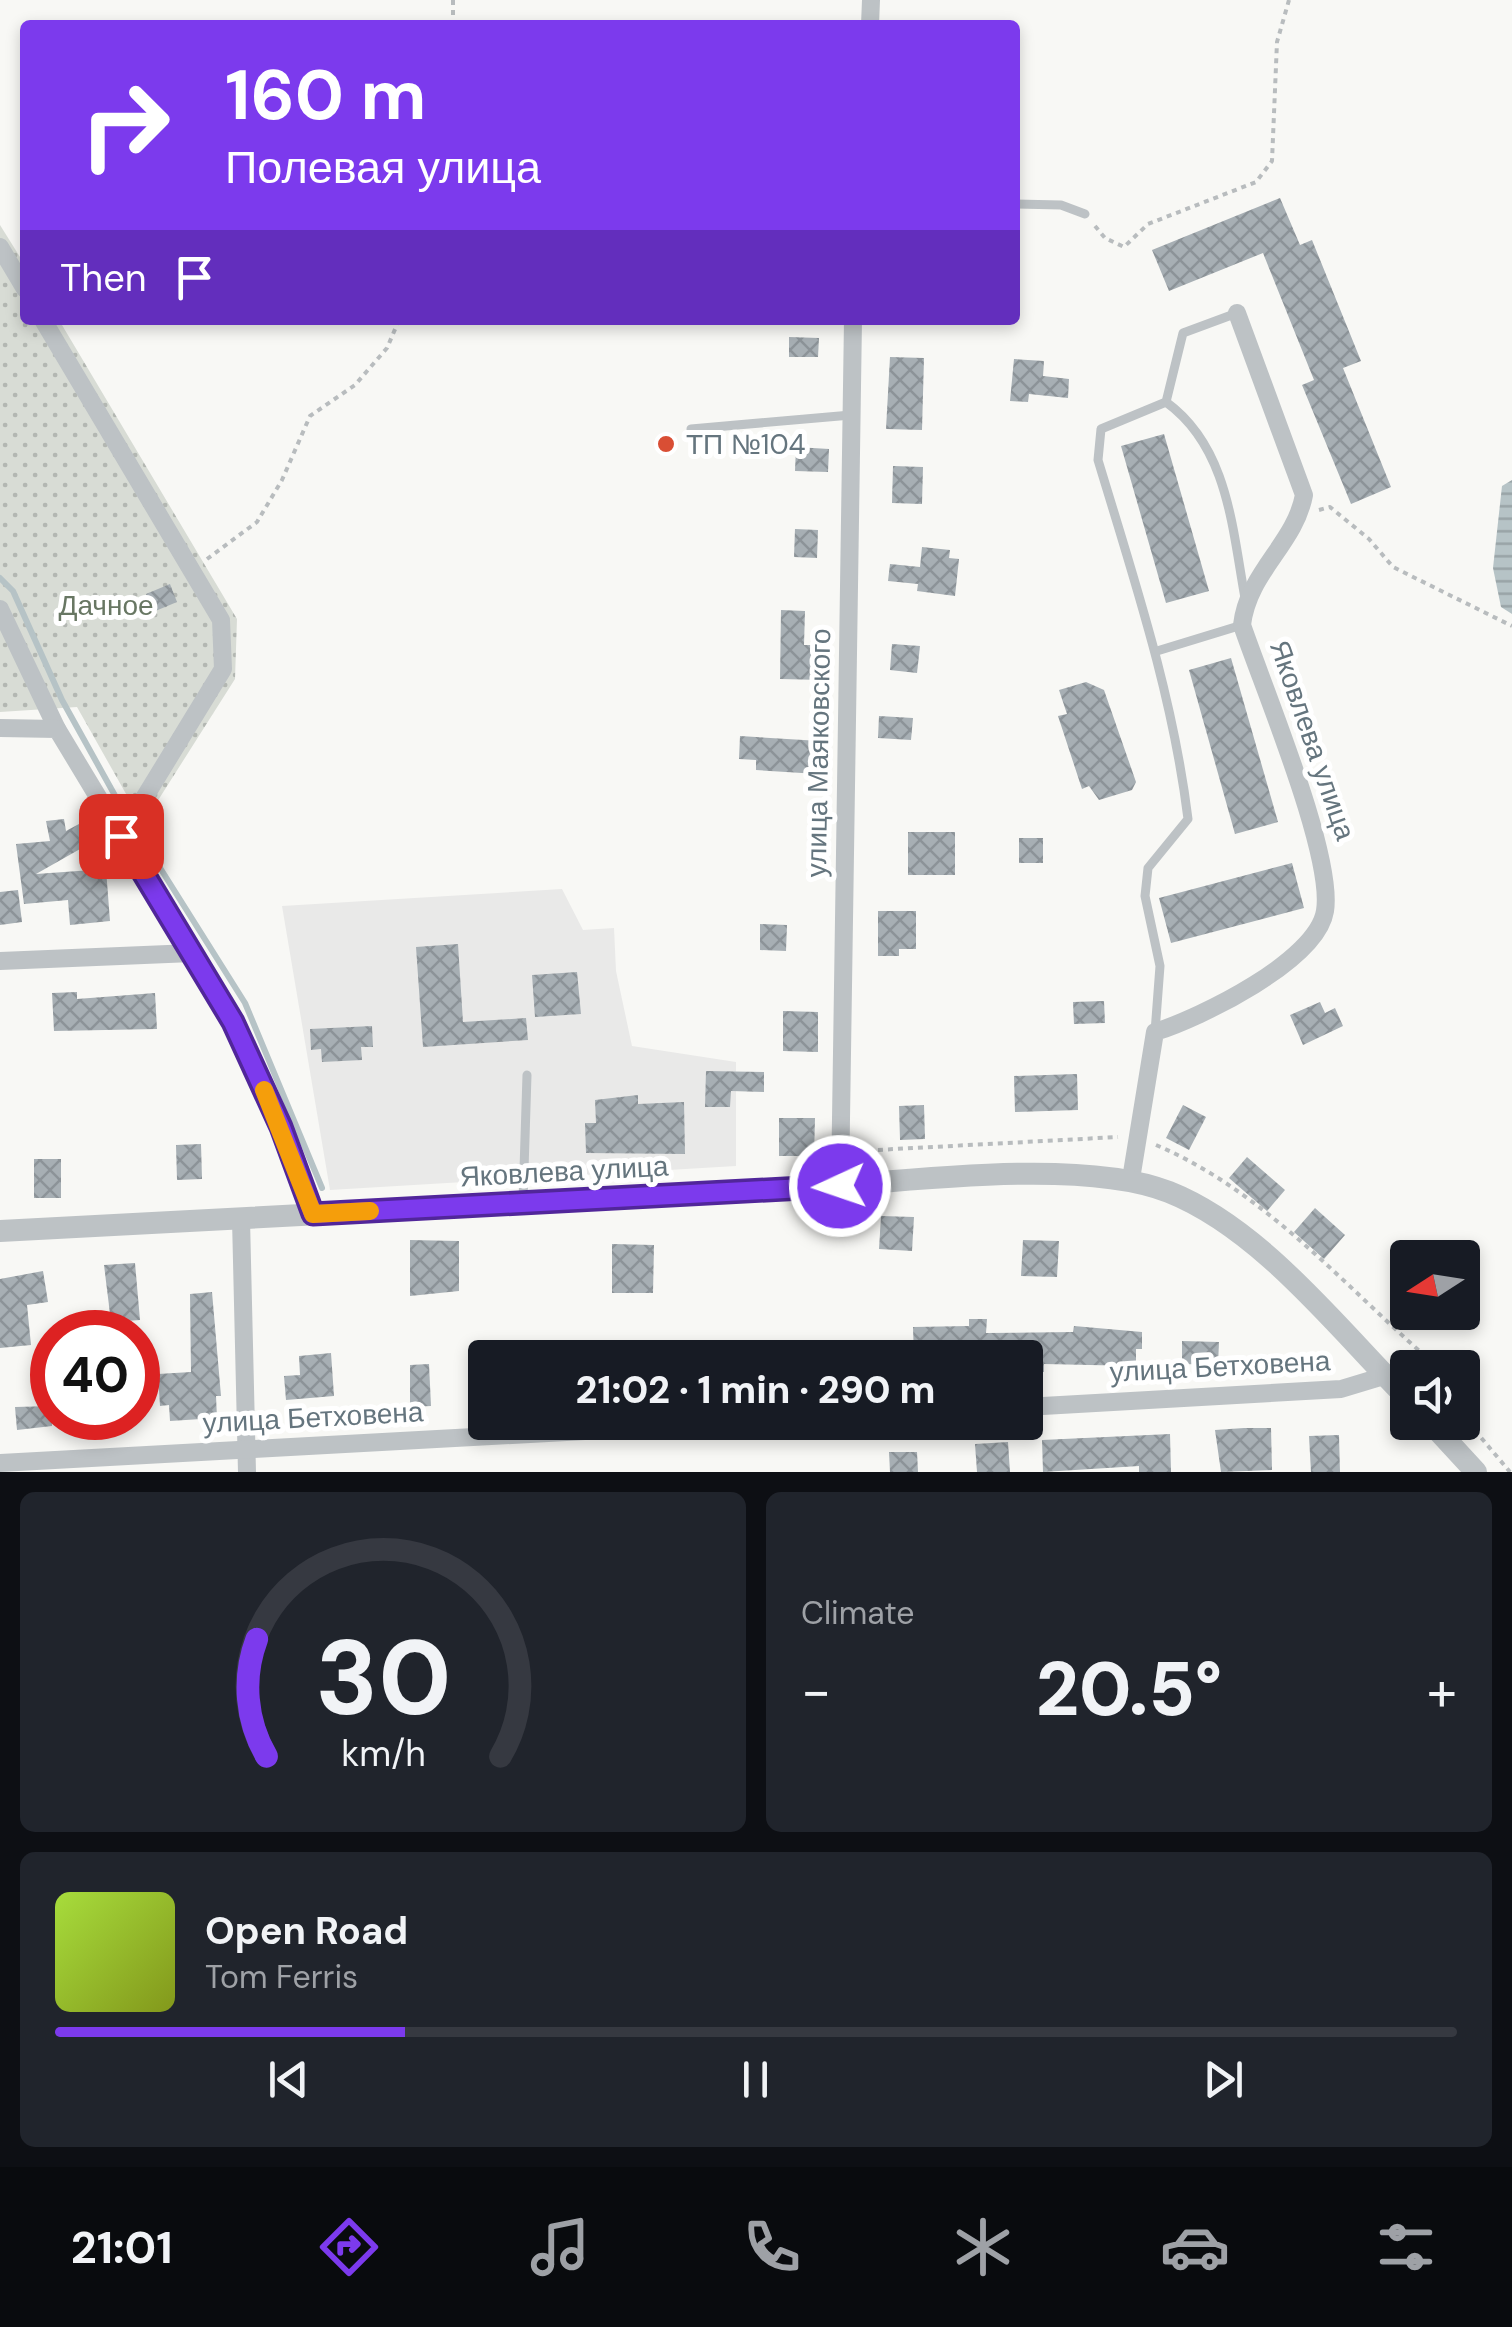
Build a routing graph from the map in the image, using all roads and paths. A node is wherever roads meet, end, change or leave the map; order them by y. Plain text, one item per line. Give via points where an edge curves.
1 (1289, 0) edge
2 (1020, 204) edge
3 (1085, 214) joint
4 (0, 247) edge
5 (20, 281) edge
6 (1236, 313) joint
7 (46, 325) edge
8 (397, 325) edge
9 (853, 325) edge
10 (1166, 402) junction
11 (851, 415) junction
12 (691, 429) dead end
13 (1300, 515) junction
14 (191, 571) junction
15 (1245, 598) junction
16 (0, 609) edge
17 (1242, 624) junction
18 (1512, 626) edge
19 (1156, 651) junction
20 (0, 728) edge
21 (57, 729) junction
22 (121, 836) junction
23 (192, 953) junction
24 (0, 961) edge
25 (1155, 1032) junction
26 (527, 1075) dead end
27 (1131, 1179) junction
28 (840, 1186) junction
29 (523, 1203) junction
30 (313, 1214) junction
31 (240, 1218) junction
32 (0, 1230) edge
33 (1384, 1376) junction
34 (1390, 1382) edge
35 (1043, 1406) edge
36 (1480, 1436) edge
37 (468, 1438) edge
38 (1447, 1440) edge
39 (246, 1451) junction
40 (0, 1463) edge
41 (246, 1472) edge
42 (1476, 1472) edge
43 (1510, 1472) edge

1 - 3 path via 1277,42 1272,161 1256,182 1148,224 1124,247
2 - 3 lane via 1060,205
4 - 5 street
6 - 10 lane via 1183,334
6 - 13 street via 1304,494
7 - 14 street
8 - 14 path via 387,348 355,385 310,416 257,522
9 - 11 street, улица Маяковского
10 - 15 lane via 1186,416 1215,458
10 - 19 lane via 1100,430 1098,460
11 - 12 lane
11 - 28 street, улица Маяковского
13 - 15 street, Яковлева улица
13 - 18 path via 1330,507 1393,567
14 - 22 street via 221,620 222,669
15 - 17 street, Яковлева улица
16 - 21 street
17 - 19 lane
17 - 25 street, Яковлева улица via 1325,868 1325,914 1308,946 1196,1020
19 - 25 lane via 1188,819 1148,868 1145,896 1160,966
20 - 21 street
21 - 22 street
22 - 23 street
23 - 24 street
23 - 30 street via 233,1022
25 - 27 street
26 - 29 lane
27 - 28 street, Яковлева улица via 958,1178
27 - 33 street, Яковлева улица via 1172,1193 1261,1253
28 - 29 street, Яковлева улица
29 - 30 street, Яковлева улица
30 - 31 street, Яковлева улица
31 - 32 street, Яковлева улица
31 - 39 street
33 - 34 street
33 - 35 street, улица Бетховена via 1341,1389
36 - 43 path
37 - 39 street, улица Бетховена
38 - 42 street
39 - 40 street, улица Бетховена
39 - 41 street

